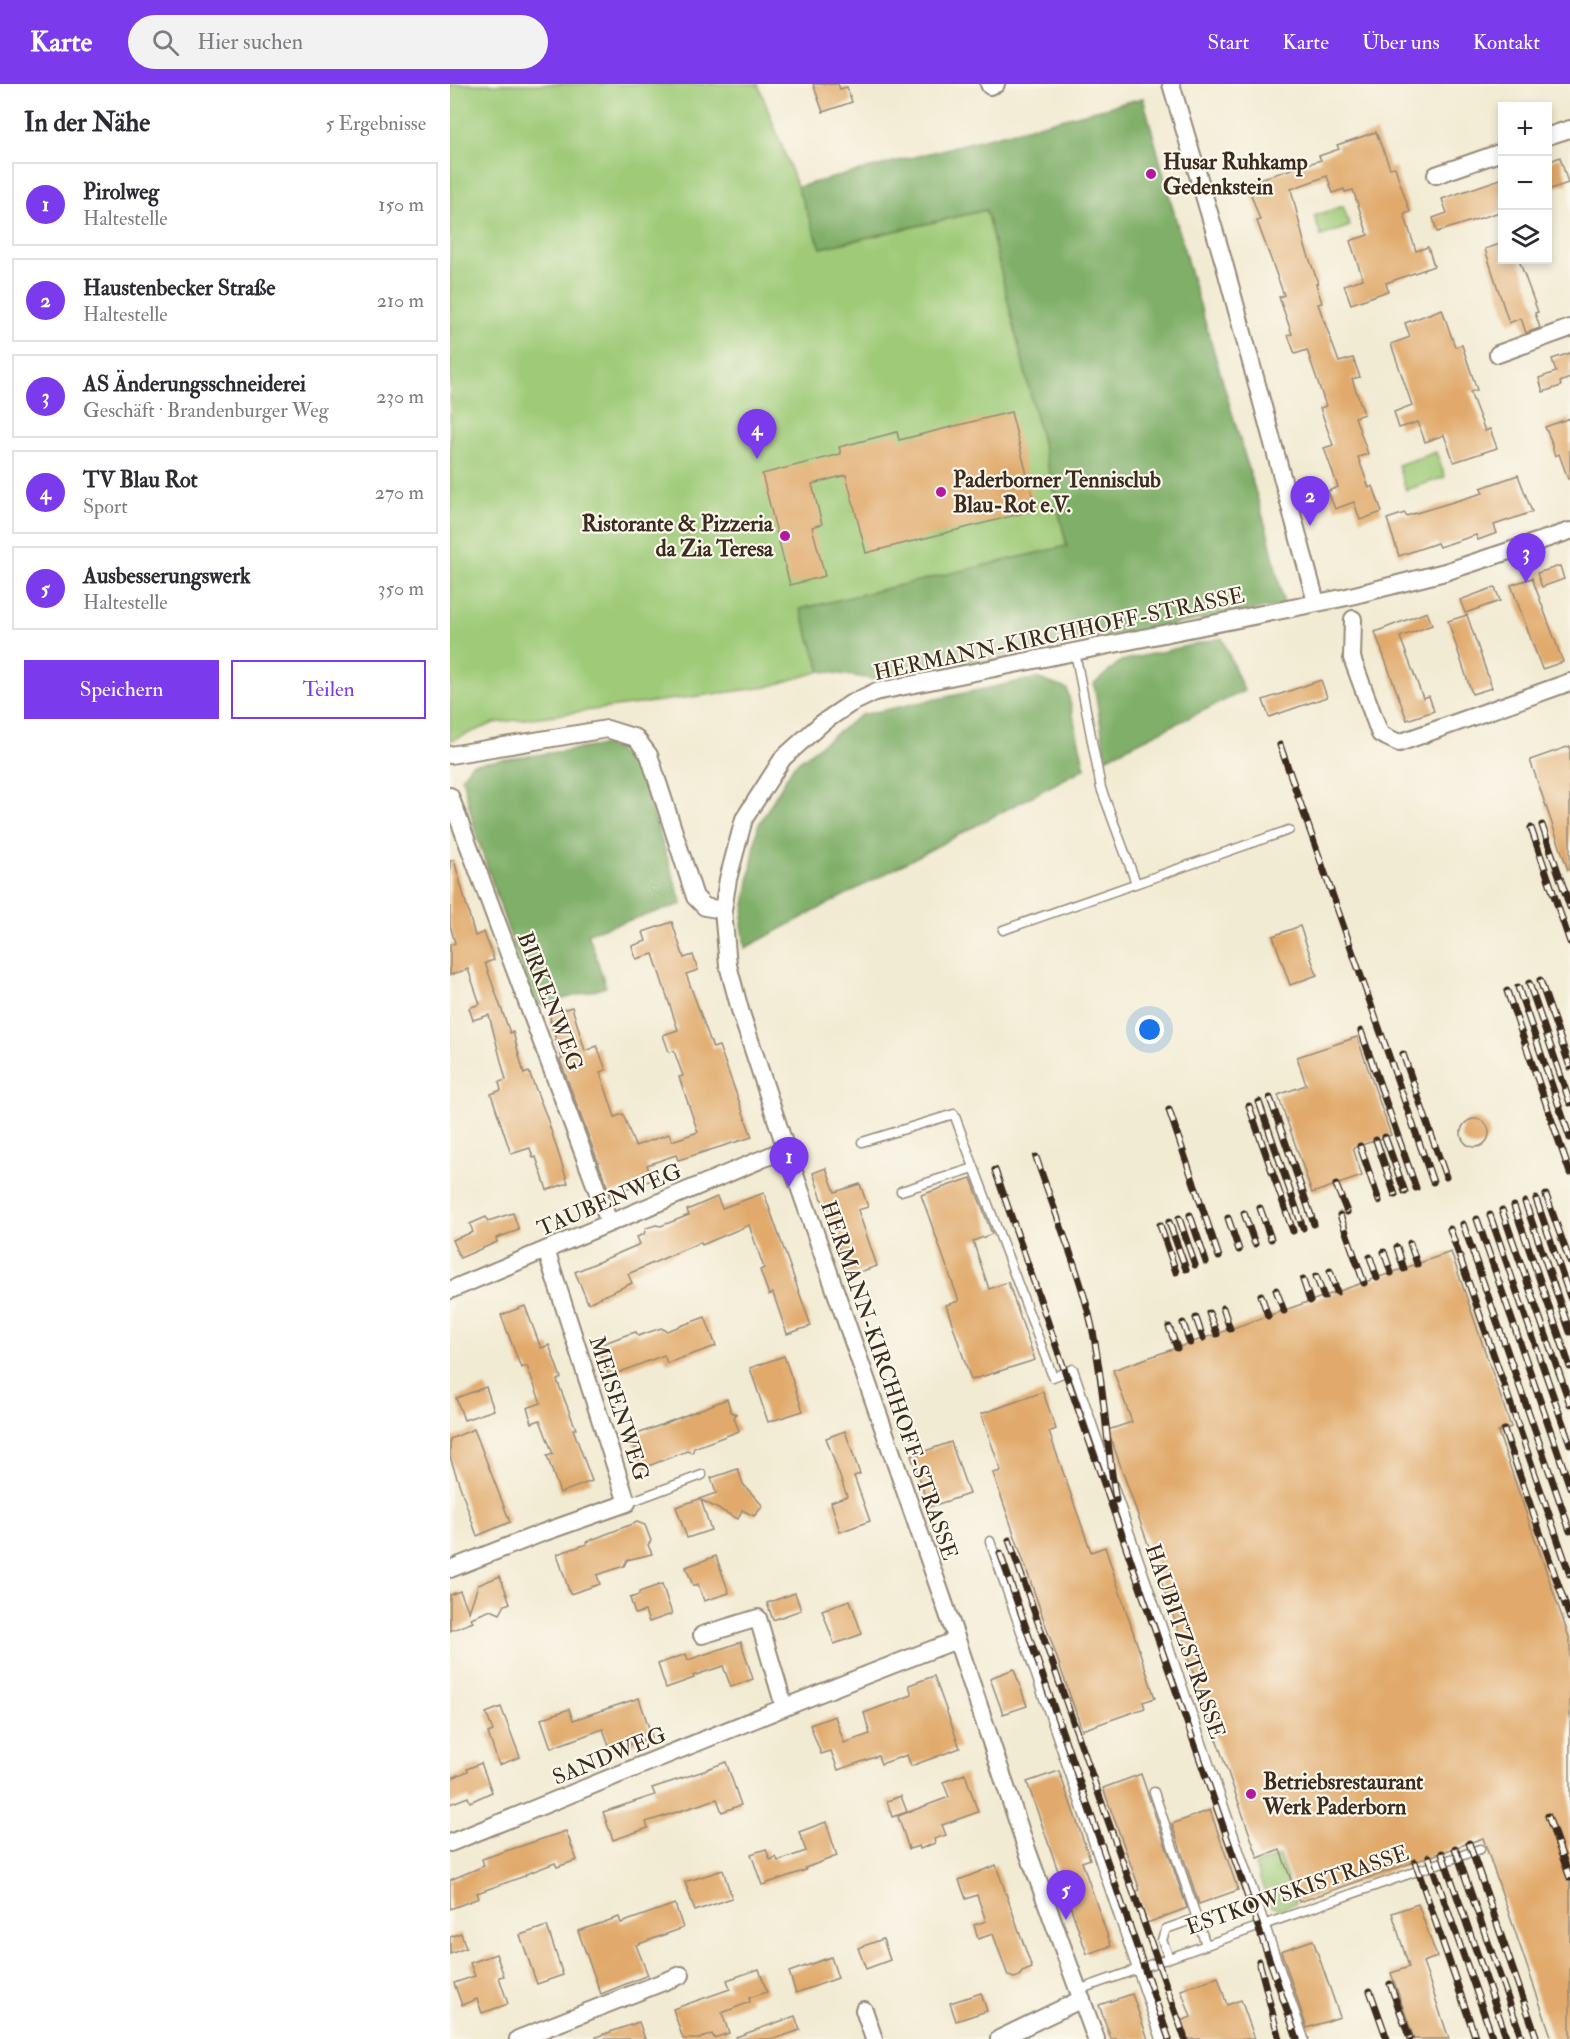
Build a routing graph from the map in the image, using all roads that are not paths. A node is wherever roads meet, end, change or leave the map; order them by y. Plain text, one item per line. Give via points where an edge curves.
1 (988, 84) edge
2 (996, 84) edge
3 (1171, 84) edge
4 (1570, 129) edge
5 (1552, 135) edge
6 (1498, 154) edge
7 (1436, 175) dead end
8 (1570, 328) edge
9 (1498, 354) dead end
10 (1570, 531) edge
11 (1316, 602) junction
12 (1353, 619) dead end
13 (1075, 652) junction
14 (1570, 682) edge
15 (450, 755) edge
16 (450, 796) edge
17 (1288, 830) dead end
18 (1136, 883) junction
19 (723, 910) junction
20 (1004, 930) dead end
21 (862, 1142) dead end
22 (786, 1149) junction
23 (974, 1168) junction
24 (901, 1191) dead end
25 (609, 1222) junction
26 (546, 1250) junction
27 (450, 1290) edge
28 (702, 1475) dead end
29 (627, 1503) junction
30 (990, 1541) dead end
31 (450, 1569) edge
32 (702, 1635) dead end
33 (957, 1640) junction
34 (784, 1706) junction
35 (1154, 1792) dead end
36 (450, 1843) edge
37 (1480, 1849) dead end
38 (1197, 1918) junction
39 (1264, 1925) junction
40 (1206, 1945) junction
41 (1169, 1958) junction
42 (1138, 1969) junction
43 (681, 1975) dead end
44 (1080, 1995) junction
45 (864, 2010) dead end
46 (518, 2039) edge
47 (874, 2039) edge
48 (999, 2039) edge
49 (1096, 2039) edge
50 (1161, 2039) edge
51 (1304, 2039) edge

1 - 2 street
3 - 11 street
4 - 5 street
6 - 7 street
8 - 9 street
10 - 11 street, HERMANN-KIRCHHOFF-STRASSE via 1445,572
11 - 13 street, HERMANN-KIRCHHOFF-STRASSE
12 - 14 street via 1352,658 1380,734 1399,743
13 - 18 lane via 1101,788
13 - 19 street, HERMANN-KIRCHHOFF-STRASSE via 875,692 822,723 783,758 744,819
15 - 19 street via 608,729 636,738 649,755 695,897 705,907
16 - 25 street, BIRKENWEG
17 - 18 lane
18 - 20 lane
19 - 22 street, HERMANN-KIRCHHOFF-STRASSE via 728,965
21 - 23 lane via 954,1114
22 - 25 street, TAUBENWEG
22 - 33 street, HERMANN-KIRCHHOFF-STRASSE
23 - 24 lane
23 - 39 lane, HAUBITZSTRASSE via 1053,1377 1073,1369
25 - 26 street, TAUBENWEG
26 - 27 street, TAUBENWEG
26 - 29 street, MEISENWEG
28 - 29 lane
29 - 31 street, MEISENWEG
30 - 42 lane
32 - 34 street via 758,1618
33 - 34 street, SANDWEG
33 - 44 street, HERMANN-KIRCHHOFF-STRASSE
34 - 36 street, SANDWEG
35 - 38 lane
37 - 39 lane, ESTKOWSKISTRASSE
38 - 40 lane
38 - 41 lane via 1166,1929 1162,1940
39 - 40 lane, ESTKOWSKISTRASSE
39 - 51 lane, HAUBITZSTRASSE
40 - 41 lane, ESTKOWSKISTRASSE
41 - 42 lane, ESTKOWSKISTRASSE
42 - 44 lane, ESTKOWSKISTRASSE
42 - 50 lane
43 - 46 street
44 - 48 street
44 - 49 street, HERMANN-KIRCHHOFF-STRASSE
45 - 47 street

